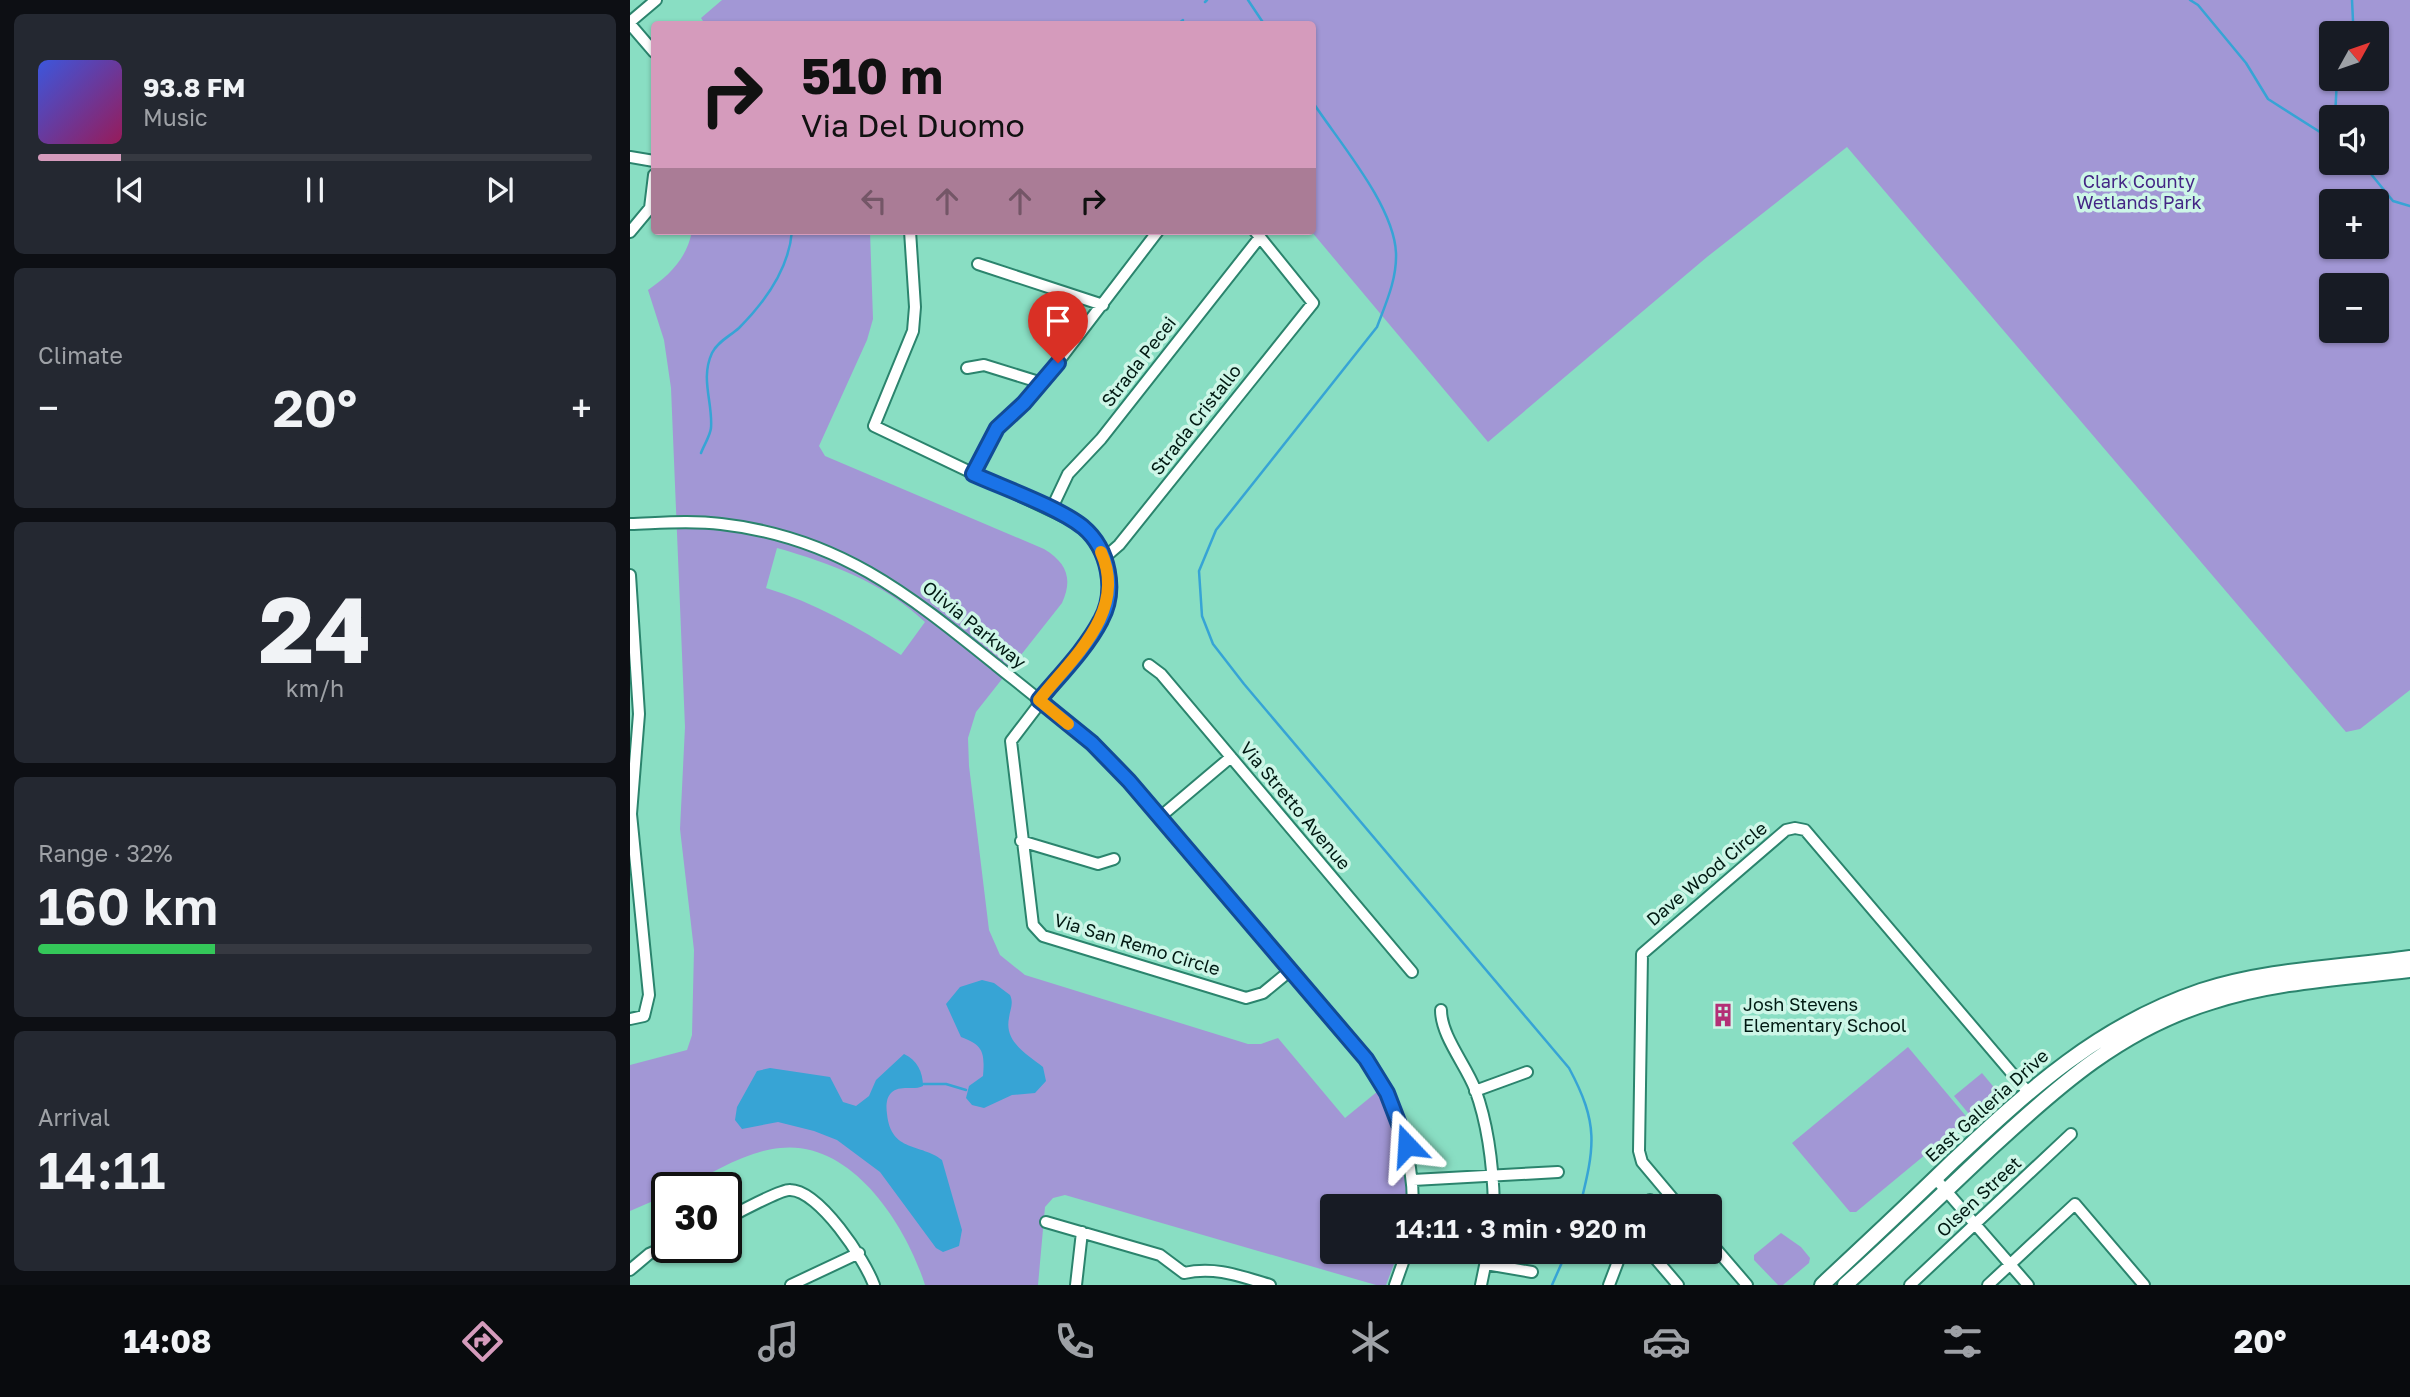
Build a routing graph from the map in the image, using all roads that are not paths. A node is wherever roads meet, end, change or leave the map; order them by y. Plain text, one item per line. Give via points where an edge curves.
1 (656, 0) edge
2 (630, 23) edge
3 (651, 48) edge
4 (630, 157) edge
5 (651, 160) edge
6 (651, 200) edge
7 (630, 232) edge
8 (910, 235) edge
9 (1155, 235) edge
10 (1256, 235) edge
11 (1258, 235) edge
12 (978, 264) dead end
13 (1103, 304) junction
14 (967, 368) dead end
15 (1042, 383) junction
16 (973, 474) junction
17 (1051, 510) junction
18 (630, 524) edge
19 (1104, 558) junction
20 (630, 575) edge
21 (1149, 665) dead end
22 (1039, 700) junction
23 (1231, 757) junction
24 (1160, 817) junction
25 (1021, 841) junction
26 (1114, 859) dead end
27 (2410, 958) edge
28 (1291, 970) junction
29 (2410, 970) edge
30 (1412, 972) dead end
31 (1441, 1010) dead end
32 (630, 1019) edge
33 (1527, 1072) dead end
34 (2062, 1082) junction
35 (1475, 1091) junction
36 (2027, 1091) junction
37 (2071, 1134) dead end
38 (1558, 1172) dead end
39 (1493, 1175) junction
40 (1935, 1178) junction
41 (1413, 1180) junction
42 (1946, 1190) junction
43 (1413, 1194) edge
44 (1494, 1194) edge
45 (1669, 1194) edge
46 (742, 1211) edge
47 (1046, 1222) dead end
48 (1975, 1224) junction
49 (1082, 1232) junction
50 (651, 1253) edge
51 (859, 1253) junction
52 (1722, 1256) edge
53 (1402, 1264) edge
54 (1486, 1264) joint
55 (1617, 1264) edge
56 (1660, 1264) edge
57 (2010, 1264) junction
58 (630, 1270) edge
59 (1532, 1272) dead end
60 (1184, 1273) junction
61 (791, 1285) edge
62 (874, 1285) edge
63 (1076, 1285) edge
64 (1188, 1285) edge
65 (1270, 1285) edge
66 (1395, 1285) edge
67 (1481, 1285) edge
68 (1609, 1285) edge
69 (1678, 1285) edge
70 (1747, 1285) edge
71 (1822, 1285) edge
72 (1845, 1285) edge
73 (1910, 1285) edge
74 (1988, 1285) edge
75 (2028, 1285) edge
76 (2144, 1285) edge

1 - 2 street
2 - 3 street
4 - 5 street
6 - 7 street via 638,227
8 - 16 street via 913,331 874,426
9 - 13 street
10 - 17 street, Strada Pecei via 1101,439 1073,468
11 - 19 street, Strada Cristallo via 1313,303
12 - 13 street
13 - 15 street
14 - 15 street via 984,365
15 - 16 street via 997,428
16 - 17 street
17 - 19 street via 1083,527
18 - 22 street, Olivia Parkway via 738,526 825,551 905,593
19 - 22 street, Via San Remo Circle via 1110,583 1106,610 1094,632
20 - 32 street via 639,714 631,814 649,995 645,1016
21 - 23 street, Via Stretto Avenue
22 - 24 street, Olivia Parkway via 1107,757
22 - 25 street, Via San Remo Circle via 1013,734 1010,747
23 - 24 street
23 - 30 street, Via Stretto Avenue
24 - 28 street, Olivia Parkway
25 - 26 street via 1098,863
25 - 28 street, Via San Remo Circle via 1031,918 1043,936 1246,998 1263,993
27 - 36 main road, East Galleria Drive via 2313,967 2201,991 2112,1031
28 - 41 street, Olivia Parkway via 1378,1077 1403,1130
29 - 34 main road, East Galleria Drive via 2313,979 2209,1002 2152,1025
31 - 35 street via 1441,1021
33 - 35 street
34 - 36 main road
34 - 42 main road, East Galleria Drive
35 - 39 street
36 - 40 main road, East Galleria Drive
36 - 45 street, Dave Wood Circle via 1805,830 1786,830 1642,954 1639,1151 1642,1162
37 - 48 street, Olsen Street
38 - 39 street
39 - 41 street
39 - 44 street
40 - 42 street
40 - 71 main road, East Galleria Drive
41 - 43 street, Olivia Parkway
42 - 48 street
42 - 72 main road, East Galleria Drive
46 - 51 street via 789,1189 845,1234
47 - 49 street
48 - 57 street
48 - 73 street, Olsen Street
49 - 60 street via 1160,1255
49 - 63 street
50 - 58 street
51 - 61 street
51 - 62 street
52 - 70 street
53 - 66 street
54 - 59 street
54 - 67 street
55 - 68 street
56 - 69 street
57 - 74 street
57 - 75 street
57 - 76 street via 2075,1204
60 - 64 street
60 - 65 street via 1220,1270

